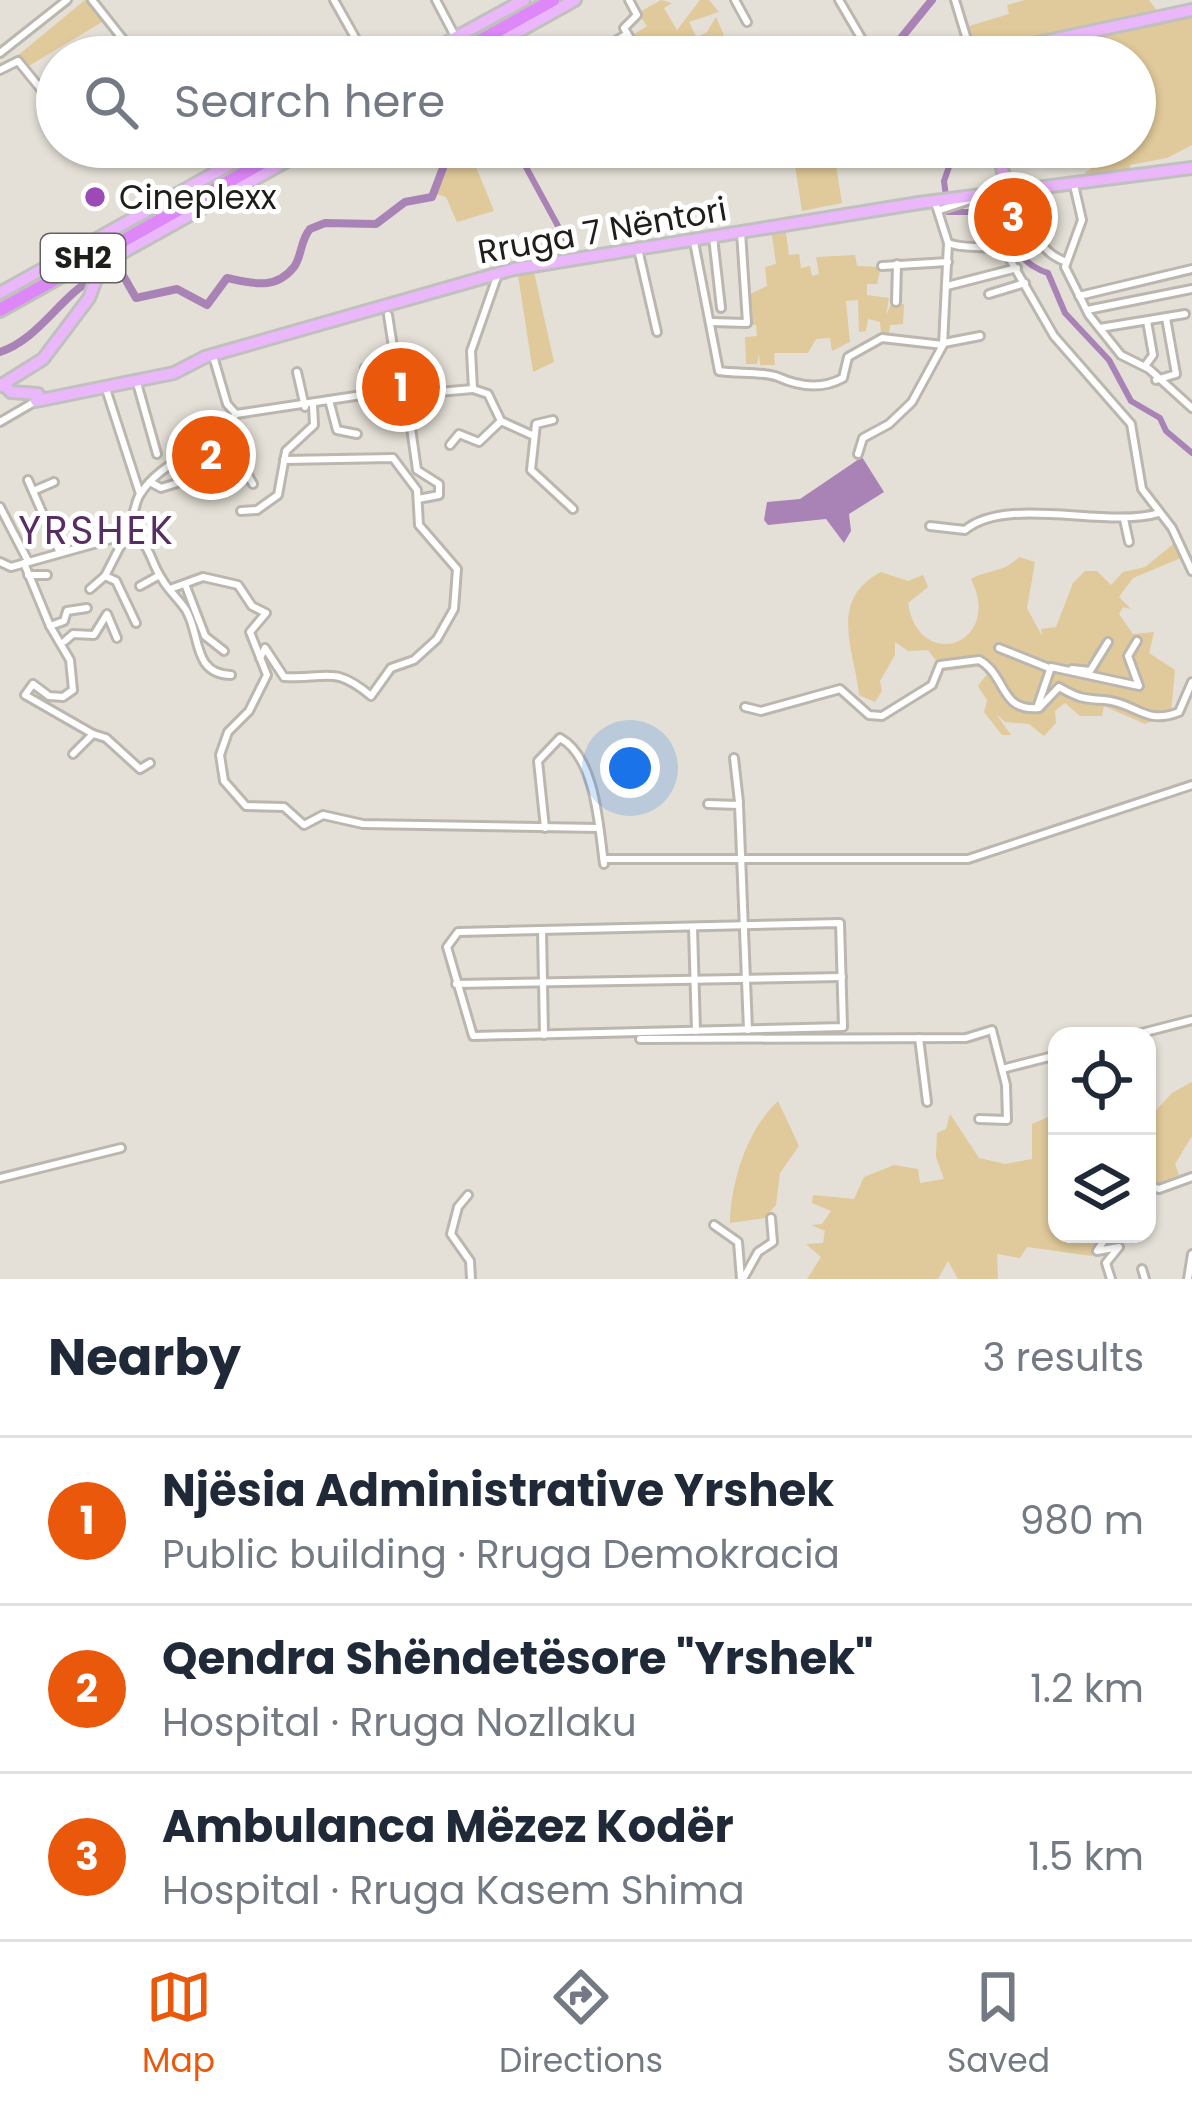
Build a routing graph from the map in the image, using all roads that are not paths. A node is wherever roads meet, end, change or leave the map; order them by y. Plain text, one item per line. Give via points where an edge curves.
1 (67, 0) edge
2 (92, 0) edge
3 (334, 0) edge
4 (436, 0) edge
5 (524, 0) edge
6 (543, 0) edge
7 (553, 0) edge
8 (574, 0) edge
9 (629, 0) edge
10 (735, 0) edge
11 (839, 0) edge
12 (955, 0) edge
13 (1156, 1) edge
14 (1192, 10) edge
15 (1164, 16) junction
16 (747, 22) dead end
17 (627, 34) joint
18 (120, 36) edge
19 (354, 36) edge
20 (455, 36) edge
21 (460, 36) edge
22 (479, 36) edge
23 (489, 36) edge
24 (510, 36) edge
25 (624, 36) edge
26 (860, 36) edge
27 (966, 36) edge
28 (1070, 36) edge
29 (0, 53) edge
30 (0, 70) edge
31 (36, 83) edge
32 (224, 168) edge
33 (244, 168) edge
34 (251, 168) edge
35 (275, 168) edge
36 (1002, 168) edge
37 (1192, 168) edge
38 (1074, 185) junction
39 (1008, 193) junction
40 (944, 204) junction
41 (166, 212) junction
42 (1014, 213) dead end
43 (1033, 214) dead end
44 (741, 232) junction
45 (713, 237) junction
46 (694, 240) junction
47 (948, 243) junction
48 (85, 246) junction
49 (638, 249) junction
50 (947, 262) junction
51 (1066, 262) junction
52 (897, 264) junction
53 (882, 266) dead end
54 (1017, 268) junction
55 (1192, 268) edge
56 (38, 272) joint
57 (495, 279) junction
58 (1025, 284) junction
59 (946, 286) junction
60 (1192, 289) edge
61 (989, 294) dead end
62 (1079, 296) junction
63 (896, 302) dead end
64 (1, 303) edge
65 (721, 308) dead end
66 (1087, 310) junction
67 (388, 314) dead end
68 (1185, 314) dead end
69 (1166, 318) junction
70 (1147, 321) junction
71 (711, 322) junction
72 (1099, 328) junction
73 (657, 332) dead end
74 (980, 335) dead end
75 (944, 344) junction
76 (213, 356) junction
77 (399, 360) junction
78 (1145, 366) junction
79 (297, 372) dead end
80 (1156, 380) junction
81 (137, 382) junction
82 (3, 386) edge
83 (473, 388) junction
84 (106, 389) junction
85 (362, 395) junction
86 (37, 397) junction
87 (397, 398) junction
88 (329, 400) junction
89 (309, 406) junction
90 (1192, 408) edge
91 (236, 413) junction
92 (553, 420) dead end
93 (501, 421) junction
94 (0, 422) edge
95 (222, 430) junction
96 (357, 434) dead end
97 (534, 436) junction
98 (450, 445) dead end
99 (193, 452) junction
100 (158, 454) dead end
101 (858, 454) dead end
102 (284, 460) junction
103 (193, 472) dead end
104 (28, 480) dead end
105 (54, 482) dead end
106 (150, 482) junction
107 (177, 482) dead end
108 (253, 484) dead end
109 (32, 491) junction
110 (141, 494) junction
111 (418, 499) junction
112 (0, 507) edge
113 (573, 509) dead end
114 (241, 511) dead end
115 (1159, 513) junction
116 (1124, 519) junction
117 (930, 526) dead end
118 (967, 529) junction
119 (128, 534) junction
120 (957, 542) dead end
121 (1129, 542) dead end
122 (60, 553) junction
123 (0, 562) edge
124 (26, 562) junction
125 (1192, 571) edge
126 (28, 575) junction
127 (47, 575) dead end
128 (160, 575) junction
129 (105, 576) junction
130 (184, 584) junction
131 (140, 586) dead end
132 (170, 589) junction
133 (90, 590) dead end
134 (87, 608) dead end
135 (136, 623) dead end
136 (50, 626) junction
137 (118, 638) dead end
138 (1137, 641) dead end
139 (1108, 642) dead end
140 (64, 643) junction
141 (999, 648) dead end
142 (224, 651) dead end
143 (260, 658) junction
144 (1048, 668) junction
145 (1069, 670) junction
146 (231, 675) dead end
147 (1192, 682) edge
148 (745, 707) dead end
149 (1037, 709) junction
150 (93, 734) junction
151 (73, 754) dead end
152 (734, 758) dead end
153 (150, 763) dead end
154 (1192, 785) edge
155 (739, 803) junction
156 (708, 804) dead end
157 (545, 828) junction
158 (599, 828) junction
159 (743, 859) junction
160 (745, 926) junction
161 (693, 927) junction
162 (542, 930) junction
163 (842, 977) junction
164 (747, 978) junction
165 (694, 979) junction
166 (543, 982) junction
167 (456, 984) junction
168 (1192, 1020) edge
169 (1156, 1029) edge
170 (748, 1030) junction
171 (696, 1031) junction
172 (544, 1035) junction
173 (919, 1038) junction
174 (640, 1039) dead end
175 (1048, 1057) edge
176 (1002, 1069) junction
177 (928, 1102) dead end
178 (979, 1119) dead end
179 (121, 1148) dead end
180 (1192, 1177) edge
181 (0, 1178) edge
182 (1156, 1188) edge
183 (468, 1195) dead end
184 (771, 1218) dead end
185 (714, 1225) dead end
186 (1102, 1243) edge
187 (1192, 1254) edge
188 (471, 1279) edge
189 (742, 1279) edge
190 (1111, 1279) edge
191 (1189, 1279) edge

1 - 29 street
2 - 18 street
3 - 19 street
4 - 20 street
5 - 21 main road
6 - 22 highway
7 - 23 highway
8 - 24 main road
9 - 17 street via 637,15 625,23
10 - 16 street
11 - 26 street
12 - 27 street
13 - 15 main road
14 - 15 main road
15 - 28 main road
17 - 25 street
30 - 31 street via 18,61
32 - 48 main road
33 - 41 highway, SH2
34 - 64 highway, SH2
35 - 82 main road via 98,269 43,359
36 - 39 main road
37 - 38 main road, Rruga 7 Nëntori
38 - 39 main road, Rruga 7 Nëntori
38 - 51 street via 1082,220
39 - 40 main road, Rruga 7 Nëntori
39 - 42 street
40 - 44 main road, Rruga 7 Nëntori
40 - 47 street
41 - 48 highway via 103,245
41 - 64 highway, SH2
43 - 51 street via 1046,252
44 - 45 main road, Rruga 7 Nëntori
44 - 71 street via 747,323
45 - 46 main road, Rruga 7 Nëntori
45 - 65 street
46 - 49 main road, Rruga 7 Nëntori
46 - 71 street
47 - 50 street
47 - 54 street via 1002,249
48 - 56 main road
49 - 57 main road, Rruga 7 Nëntori
49 - 73 street
50 - 52 street
50 - 59 street
51 - 62 street
52 - 53 street
52 - 63 street
54 - 58 street
54 - 59 street
55 - 62 street
56 - 64 highway
57 - 76 main road, Rruga 7 Nëntori
57 - 83 street via 471,351
58 - 61 street
58 - 115 street via 1054,335 1131,424 1141,486
59 - 75 street
60 - 66 street
62 - 66 street
66 - 72 street
67 - 77 street
68 - 69 street
69 - 70 street
69 - 80 street via 1176,374
70 - 72 street
70 - 78 street via 1153,356
71 - 75 street via 719,371 775,376 796,387 843,379 848,357 878,339
72 - 78 street via 1123,357
74 - 75 street
75 - 101 street via 912,402 863,438
76 - 81 main road, Rruga 7 Nëntori
76 - 91 street
77 - 83 street via 424,358 441,393
77 - 85 street via 363,369
77 - 87 street via 405,386
78 - 80 street
79 - 89 street
80 - 90 street
81 - 84 main road, Rruga 7 Nëntori
81 - 100 street
82 - 86 main road
83 - 93 street via 488,394
84 - 86 main road, Rruga 7 Nëntori
84 - 110 street
85 - 87 street
85 - 88 street
86 - 94 street
87 - 111 street via 408,407 417,470 439,484 439,495
88 - 89 street
88 - 96 street via 337,430
89 - 91 street
89 - 102 street via 314,425
91 - 95 street
92 - 97 street via 536,424
93 - 97 street
93 - 98 street via 479,442 458,434
95 - 99 street
95 - 108 street
97 - 113 street via 531,470
99 - 103 street via 206,462
99 - 106 street
102 - 111 street via 391,457
102 - 114 street via 274,500
104 - 109 street
105 - 109 street
106 - 107 street
106 - 110 street
109 - 122 street
110 - 119 street
111 - 143 street via 418,525 458,573 454,609 431,645 391,668 370,696 353,679 324,671 284,676 266,648
112 - 124 street
115 - 116 street
115 - 125 street
116 - 118 street via 996,517
116 - 121 street
117 - 118 street
118 - 120 street
119 - 122 street
119 - 128 street via 149,546
119 - 129 street
122 - 124 street
123 - 124 street
124 - 126 street
126 - 127 street
126 - 136 street
128 - 131 street
128 - 132 street
129 - 133 street
129 - 135 street via 116,581
130 - 132 street
130 - 142 street via 205,636
130 - 143 street via 207,577 238,585 266,611 250,630
132 - 146 street via 187,611 202,661
134 - 136 street via 67,610
136 - 140 street
137 - 140 street via 107,614 94,635 73,634
138 - 145 street via 1128,656 1139,686
139 - 145 street via 1090,671
140 - 150 street via 72,692 51,697 33,684 24,693
141 - 144 street
143 - 157 street via 267,675 228,732 219,761 225,783 246,806 284,807 304,825 325,815 357,823
144 - 145 street
144 - 149 street
147 - 149 street via 1179,712 1154,719 1110,702 1083,702 1059,687
148 - 149 street via 760,712 840,689 869,715 882,716 932,685 941,664 984,662 999,675 1007,700
150 - 151 street
150 - 153 street via 140,770
152 - 155 street
154 - 159 street via 968,859
155 - 156 street
155 - 159 street
157 - 158 street
157 - 158 street via 538,761 560,738 578,755
158 - 159 street via 604,862
159 - 160 street
160 - 161 street
160 - 163 street via 840,923
160 - 164 street
161 - 162 street
161 - 165 street
162 - 166 street
162 - 167 street via 452,935
163 - 164 street
163 - 170 street via 843,1028
164 - 165 street
164 - 170 street
165 - 166 street
165 - 171 street
166 - 167 street
166 - 172 street
167 - 172 street via 470,1035
168 - 169 street
170 - 171 street
171 - 172 street
173 - 174 street
173 - 176 street via 992,1030
173 - 177 street
175 - 176 street
176 - 178 street via 1007,1120
179 - 181 street
180 - 182 street
183 - 188 street via 451,1234 470,1261
184 - 189 street via 773,1242
185 - 189 street via 738,1242
186 - 190 street via 1096,1251 1119,1247 1106,1263
187 - 191 street

